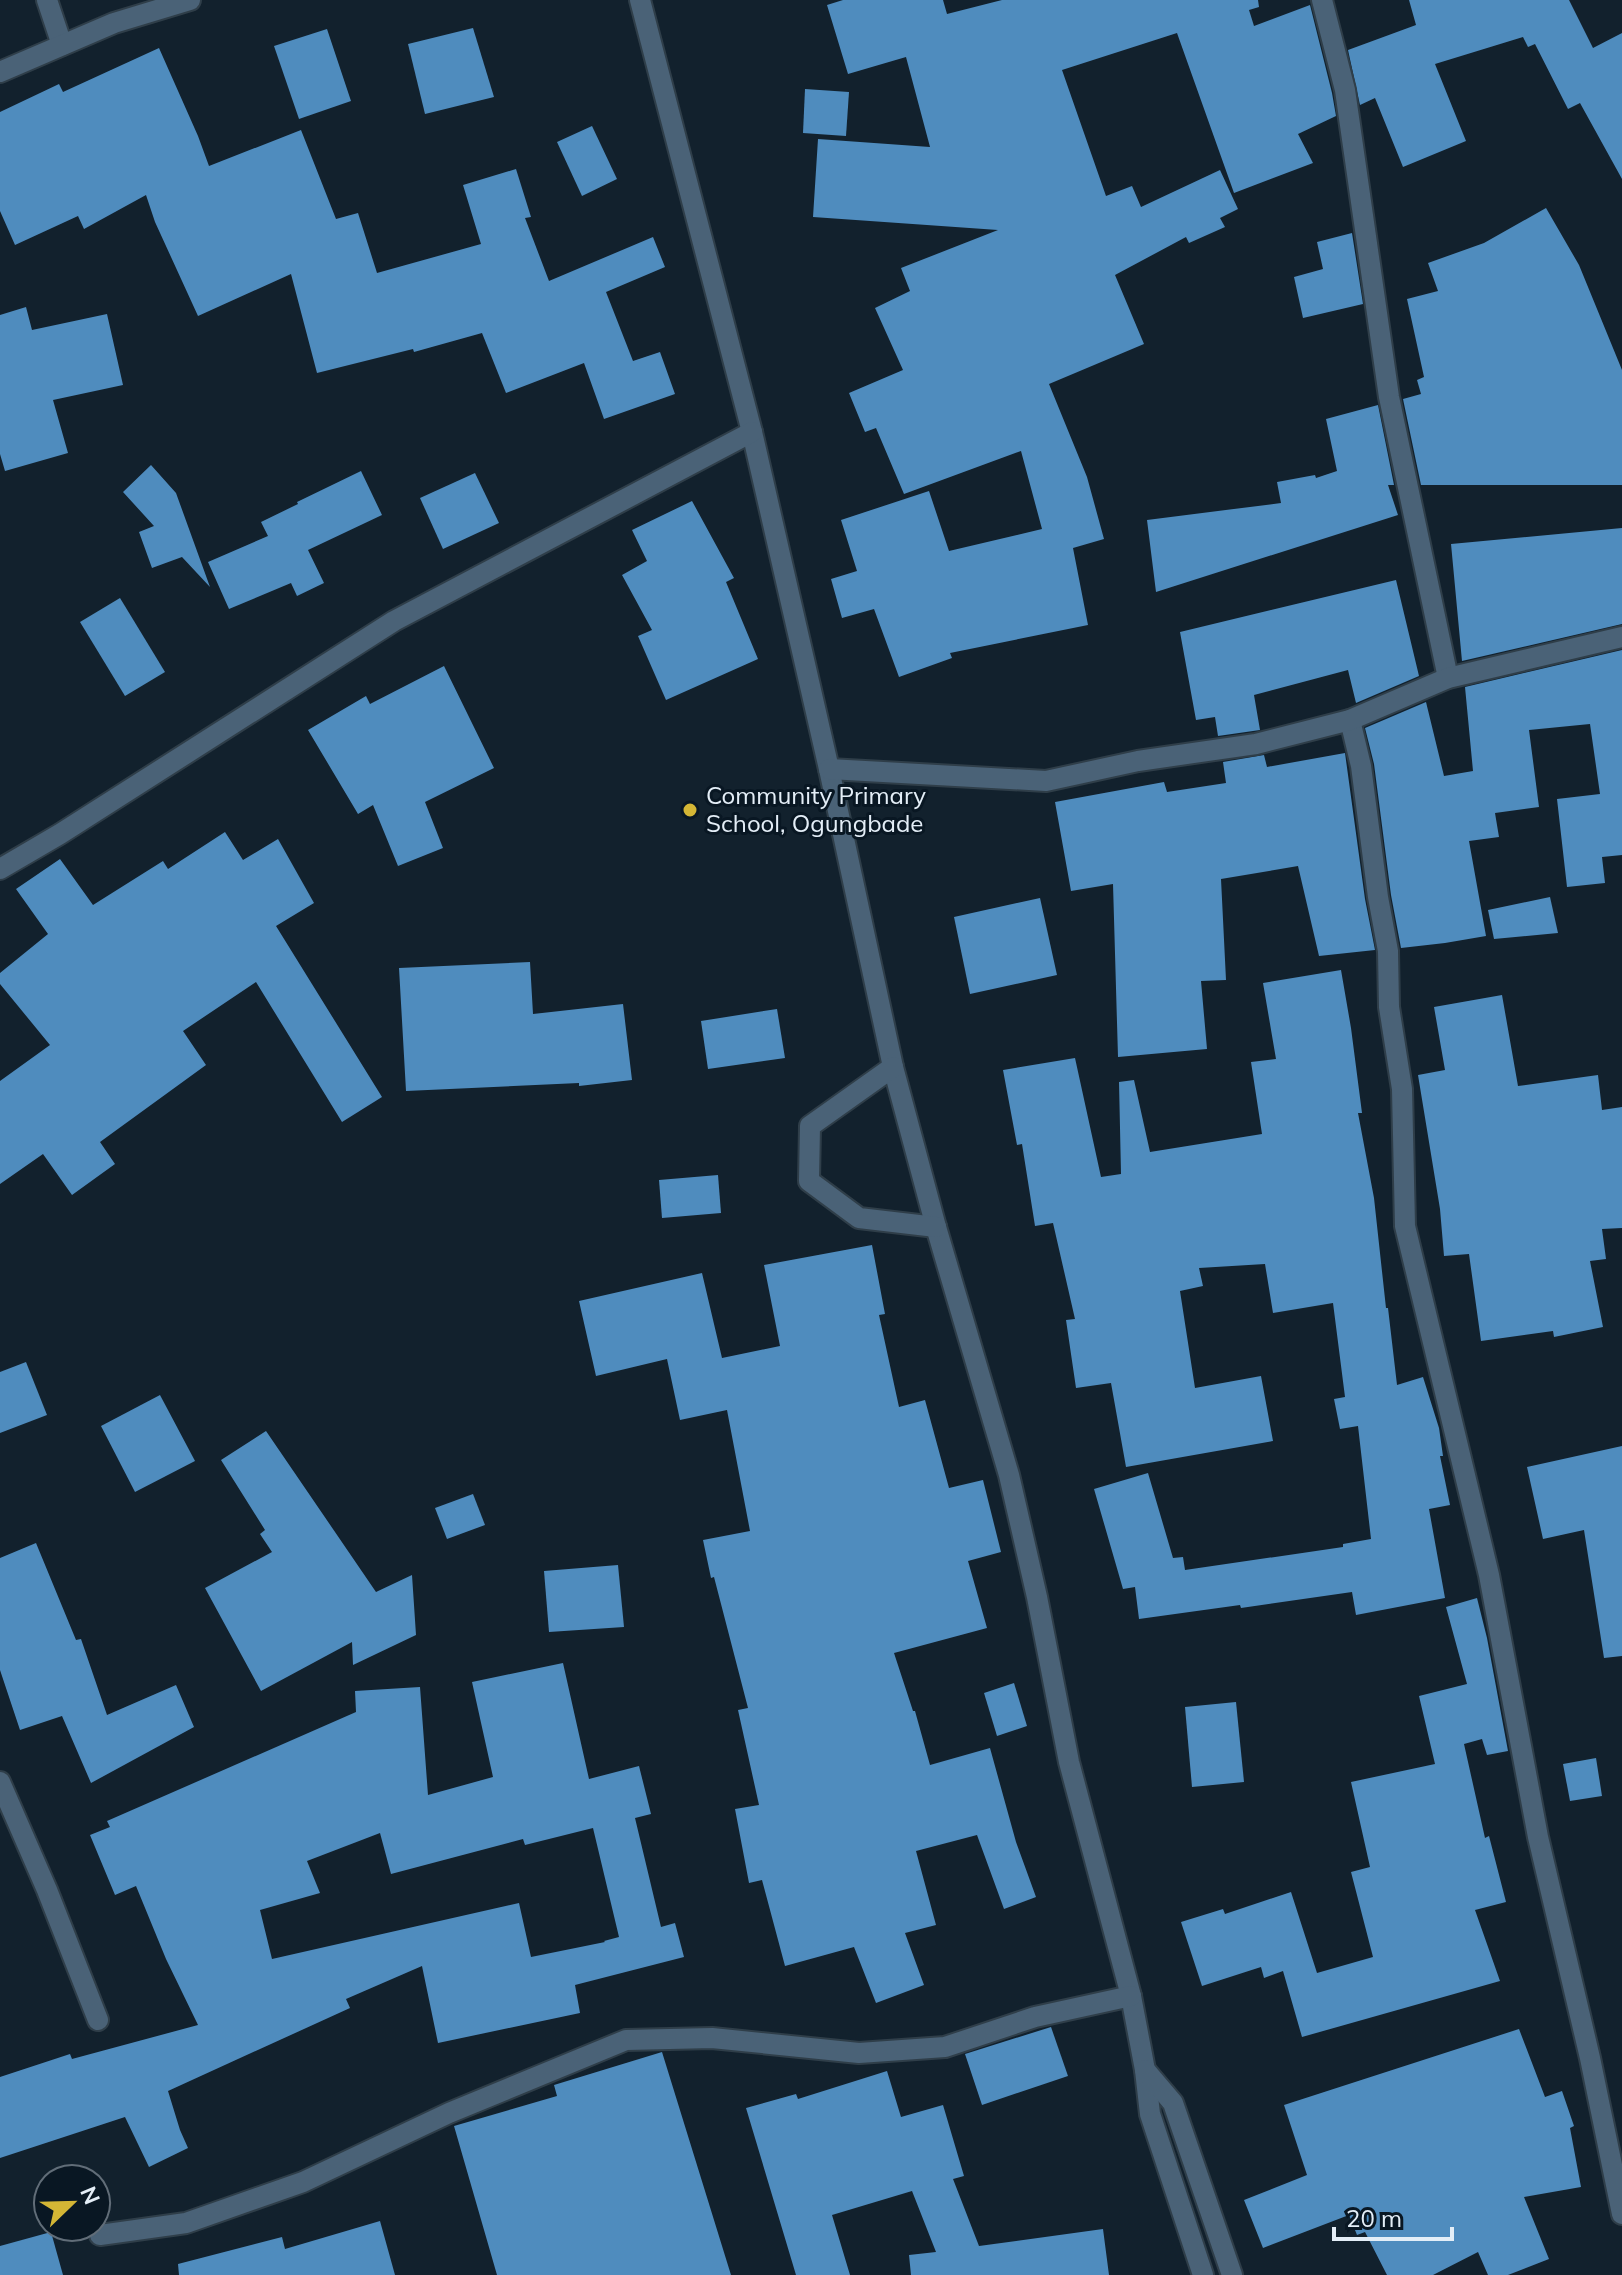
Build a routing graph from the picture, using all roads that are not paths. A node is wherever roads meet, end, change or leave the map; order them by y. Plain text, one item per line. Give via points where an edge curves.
1 (47, 0) edge
2 (190, 0) edge
3 (1322, 0) edge
4 (645, 1) edge
5 (62, 45) junction
6 (0, 72) edge
7 (752, 432) junction
8 (1622, 637) edge
9 (1448, 678) junction
10 (1350, 720) junction
11 (829, 769) junction
12 (0, 869) edge
13 (893, 1067) junction
14 (936, 1227) junction
15 (0, 1782) edge
16 (1131, 1996) junction
17 (98, 2020) dead end
18 (1145, 2070) junction
19 (1622, 2214) edge
20 (112, 2233) edge
21 (1203, 2275) edge
22 (1232, 2275) edge

1 - 5 street
2 - 5 street
3 - 9 street via 1345,90 1389,397
4 - 7 street
5 - 6 street
7 - 11 street
7 - 12 street via 394,621
8 - 9 street
9 - 10 street
10 - 11 street via 1256,744 1046,781
10 - 19 street via 1388,951 1389,1007 1402,1089 1405,1226 1489,1575 1538,1837
11 - 13 street
13 - 14 street
13 - 14 street via 810,1126 809,1181 859,1218
14 - 16 street via 1009,1475 1069,1762
15 - 17 street
16 - 18 street
16 - 20 street via 1035,2017 945,2047 859,2053 712,2038 626,2040 449,2113 303,2182 186,2223
18 - 21 street via 1150,2114
18 - 22 street via 1173,2103

